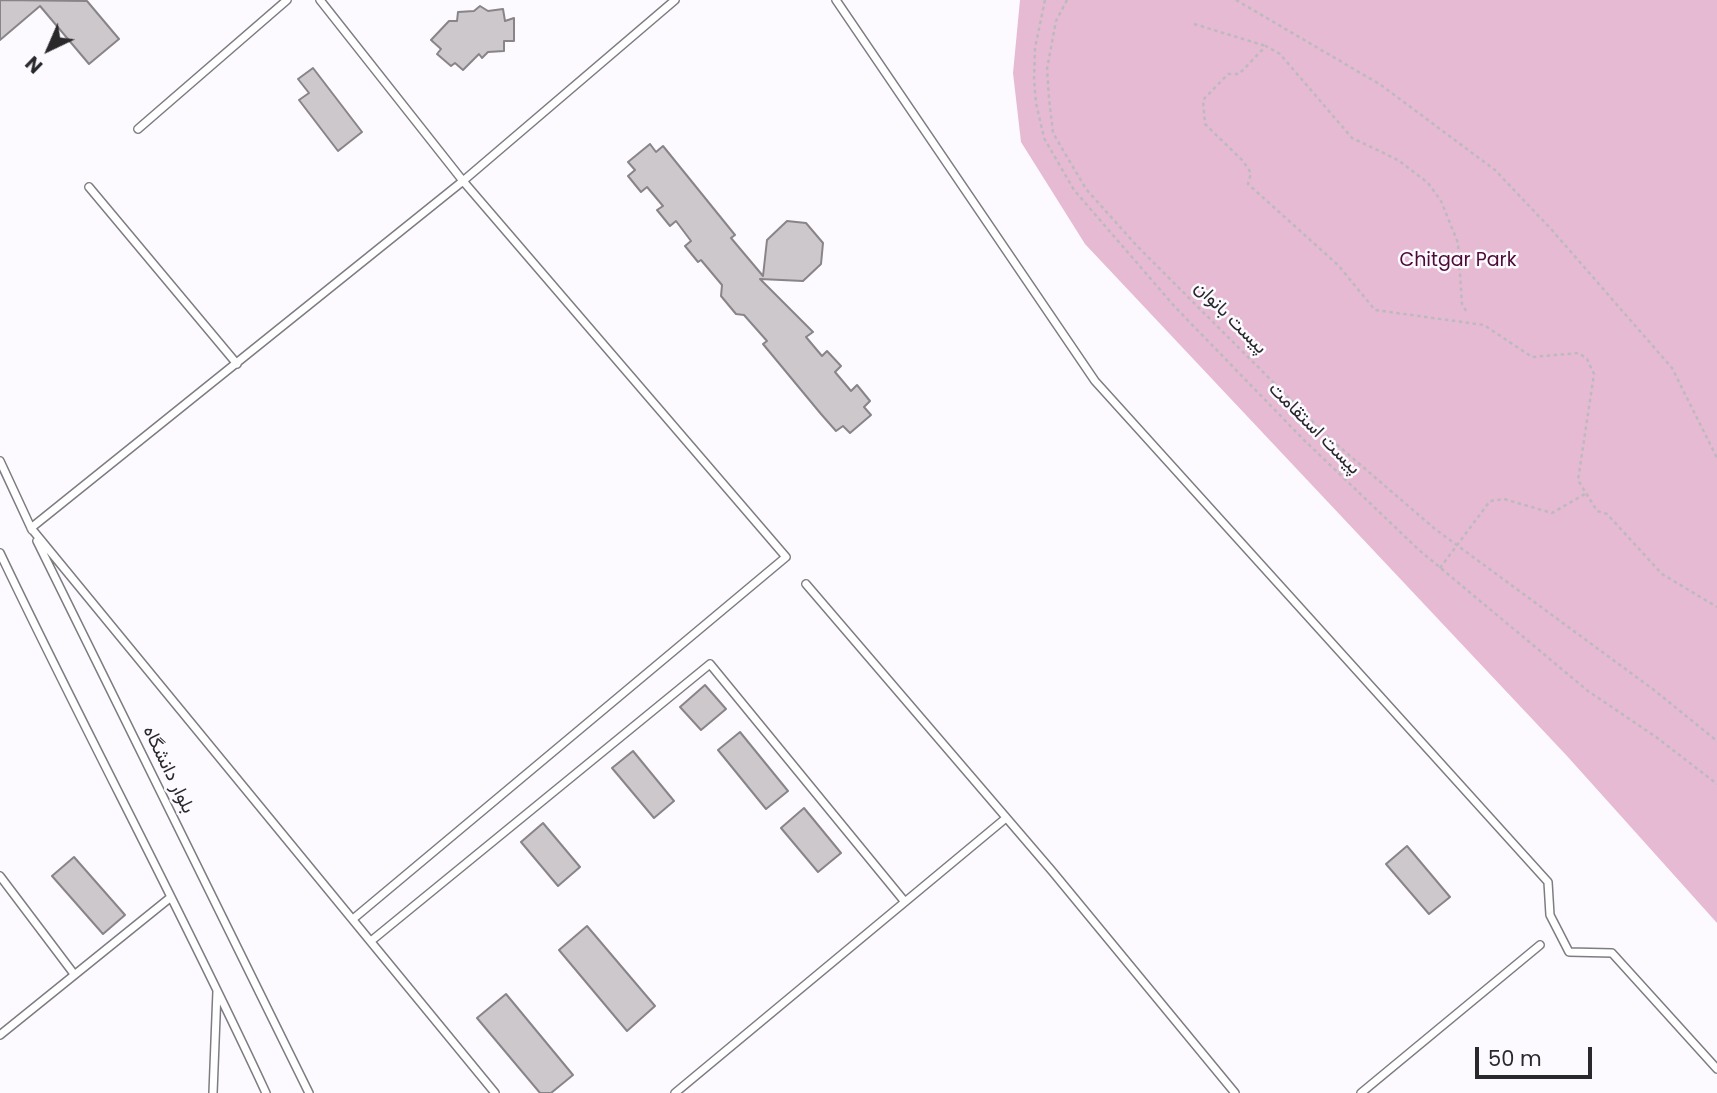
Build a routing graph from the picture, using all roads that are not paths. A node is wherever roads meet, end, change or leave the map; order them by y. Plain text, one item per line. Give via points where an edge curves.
1 (287, 0) edge
2 (320, 0) edge
3 (675, 0) edge
4 (836, 0) edge
5 (138, 129) dead end
6 (463, 181) junction
7 (89, 187) dead end
8 (237, 364) junction
9 (0, 461) edge
10 (31, 528) junction
11 (0, 553) edge
12 (806, 584) dead end
13 (1006, 818) junction
14 (0, 877) edge
15 (171, 897) junction
16 (905, 902) junction
17 (353, 919) junction
18 (371, 941) junction
19 (1539, 945) dead end
20 (74, 974) junction
21 (217, 987) junction
22 (0, 1035) edge
23 (1717, 1069) edge
24 (213, 1093) edge
25 (266, 1093) edge
26 (309, 1093) edge
27 (495, 1093) edge
28 (675, 1093) edge
29 (1235, 1093) edge
30 (1361, 1093) edge

1 - 5 lane
2 - 6 lane
3 - 6 lane
4 - 23 lane via 1095,381 1548,882 1550,915 1569,952 1612,953
6 - 8 lane
6 - 17 lane via 786,557
7 - 8 lane
8 - 10 lane
9 - 10 lane, بلوار دانشگاه
10 - 17 lane
10 - 26 lane, بلوار دانشگاه
11 - 15 lane
12 - 13 lane
13 - 16 lane
13 - 29 lane
14 - 20 lane
15 - 20 lane
15 - 21 lane
16 - 18 lane via 710,664
16 - 28 lane
17 - 18 lane
18 - 27 lane
19 - 30 lane
20 - 22 lane
21 - 24 lane
21 - 25 lane

